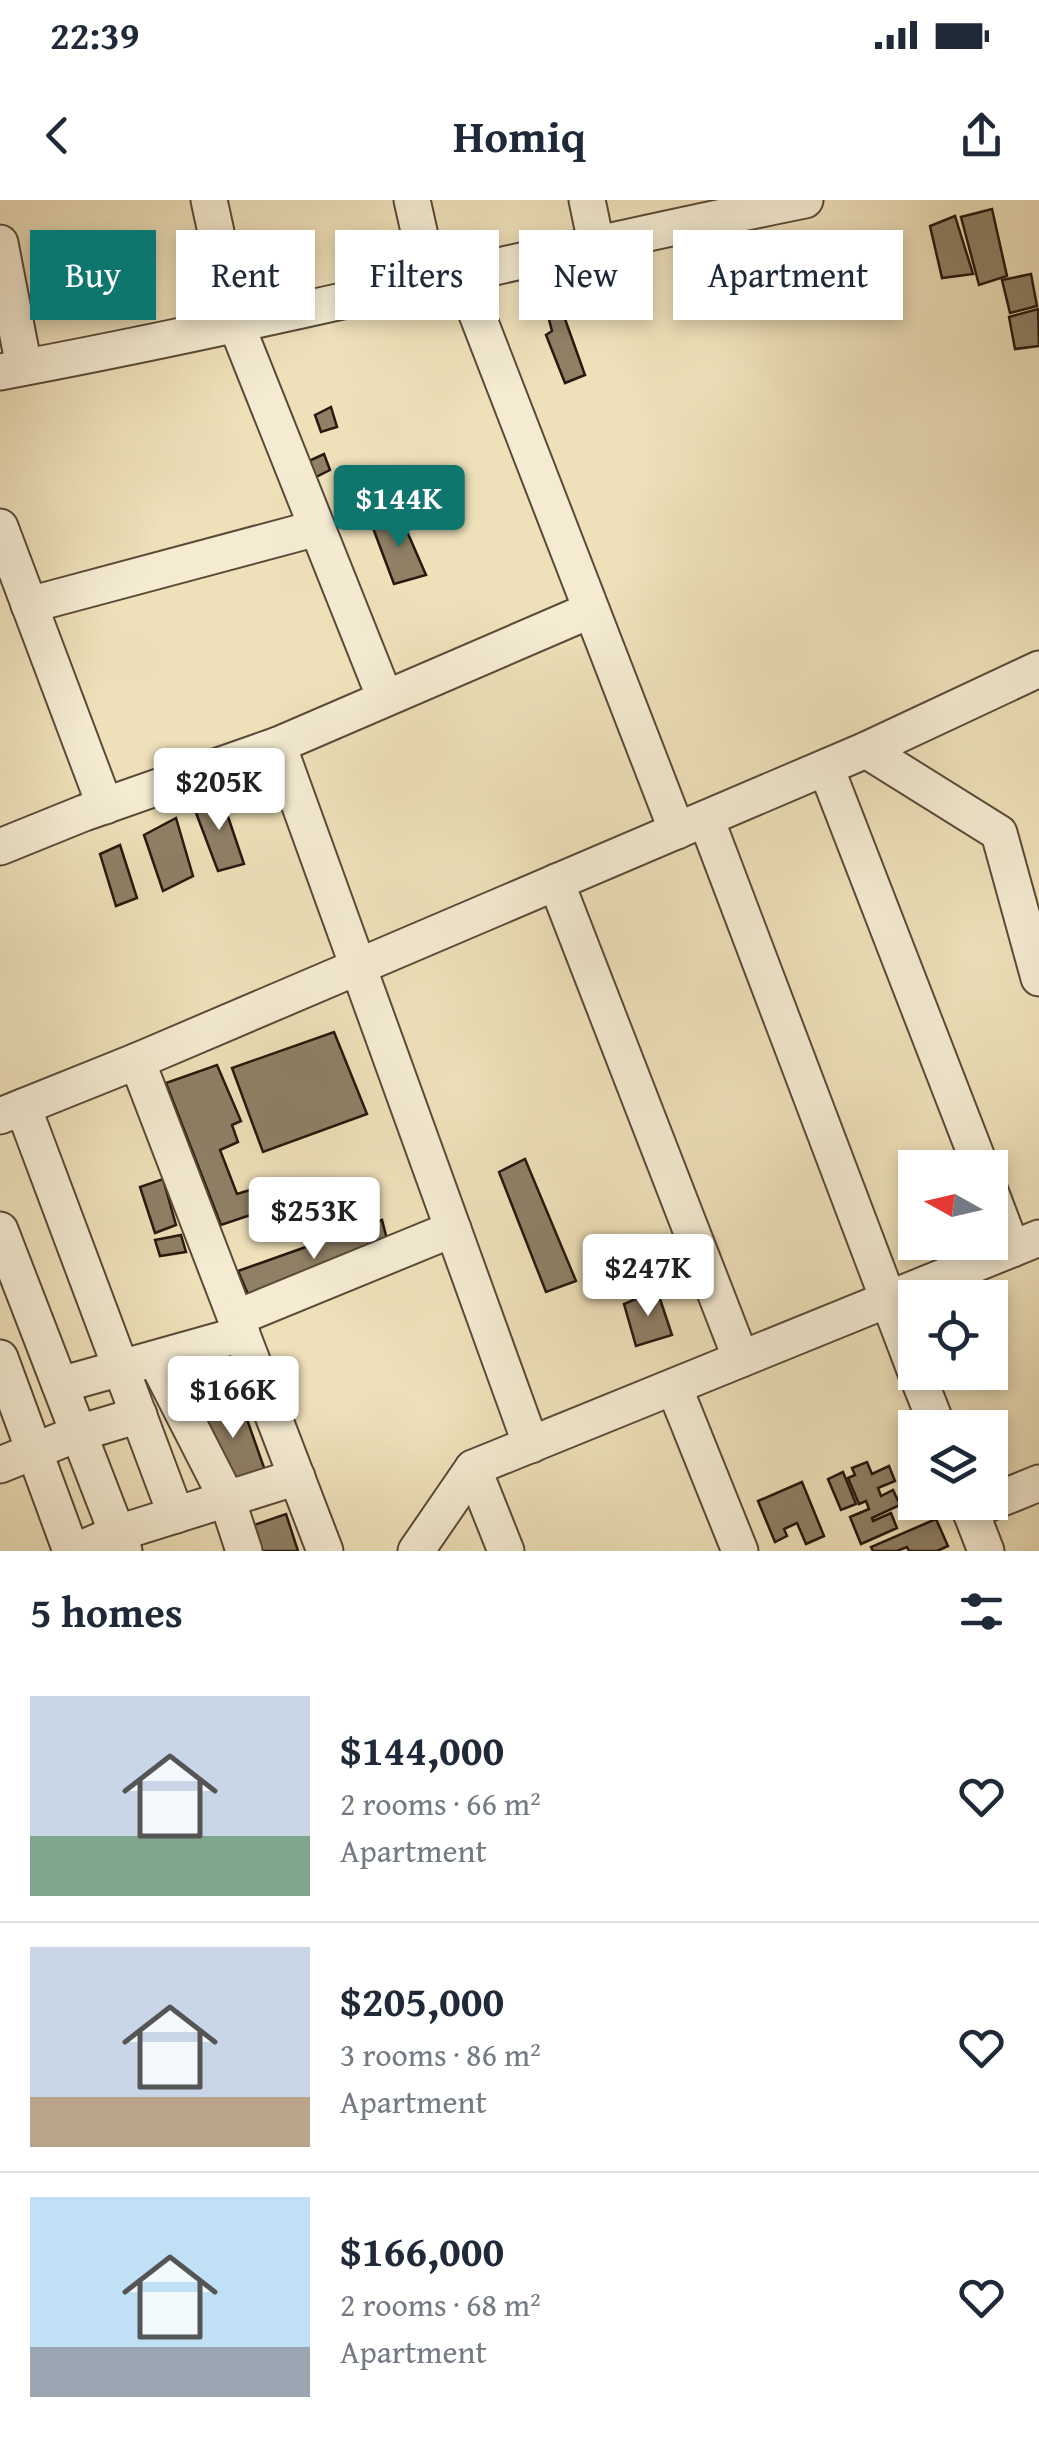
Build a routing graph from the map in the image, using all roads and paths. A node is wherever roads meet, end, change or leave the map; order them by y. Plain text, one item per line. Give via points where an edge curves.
1 (209, 200) edge
2 (412, 200) edge
3 (587, 200) edge
4 (795, 201) edge
5 (425, 230) edge
6 (593, 230) edge
7 (653, 231) edge
8 (0, 243) edge
9 (335, 302) edge
10 (465, 320) edge
11 (236, 324) junction
12 (12, 370) edge
13 (0, 527) edge
14 (317, 528) junction
15 (17, 591) edge
16 (591, 610) junction
17 (1039, 669) edge
18 (385, 698) junction
19 (278, 745) junction
20 (866, 750) junction
21 (826, 768) junction
22 (105, 806) junction
23 (691, 825) junction
24 (0, 847) edge
25 (556, 882) junction
26 (357, 966) junction
27 (1039, 978) edge
28 (137, 1061) junction
29 (12, 1111) edge
30 (974, 1150) edge
31 (1008, 1218) edge
32 (0, 1230) edge
33 (452, 1230) junction
34 (1026, 1244) edge
35 (888, 1300) junction
36 (898, 1325) edge
37 (239, 1326) junction
38 (0, 1358) edge
39 (741, 1359) junction
40 (156, 1360) junction
41 (121, 1367) junction
42 (60, 1385) junction
43 (674, 1386) junction
44 (139, 1415) junction
45 (79, 1433) junction
46 (531, 1445) junction
47 (34, 1451) junction
48 (0, 1465) edge
49 (473, 1468) junction
50 (297, 1478) junction
51 (1039, 1483) edge
52 (1008, 1494) edge
53 (227, 1499) junction
54 (176, 1515) junction
55 (974, 1520) edge
56 (121, 1542) edge
57 (73, 1551) edge
58 (244, 1551) edge
59 (325, 1551) edge
60 (416, 1551) edge
61 (506, 1551) edge
62 (740, 1551) edge
63 (986, 1551) edge

1 - 11 street
2 - 5 street
3 - 6 street
4 - 7 street
8 - 12 street
9 - 11 street
10 - 16 street
11 - 12 street
11 - 14 street
13 - 15 street
14 - 15 street
14 - 18 street
15 - 22 street
16 - 18 street
16 - 23 street
17 - 20 street
18 - 19 street
19 - 22 street
19 - 26 street
20 - 21 street
20 - 27 street via 999,832
21 - 23 street
21 - 30 street
22 - 24 street
23 - 25 street
23 - 35 street
25 - 26 street
25 - 39 street
26 - 28 street
26 - 33 street
28 - 29 street
28 - 37 street
29 - 41 street
31 - 34 street
32 - 42 street
33 - 37 street
33 - 46 street
34 - 35 street
35 - 36 street
35 - 39 street
37 - 40 street
37 - 50 street
38 - 47 street
39 - 43 street
40 - 41 street
40 - 53 street
41 - 42 street
41 - 44 street
42 - 45 street
43 - 46 street
43 - 62 street
44 - 45 street
44 - 54 street
45 - 47 street
45 - 56 street
46 - 49 street
47 - 48 street
47 - 57 street
49 - 60 street
49 - 61 street
50 - 53 street
50 - 59 street
51 - 52 street
53 - 54 street
53 - 58 street
54 - 56 street
55 - 63 street
56 - 57 street

